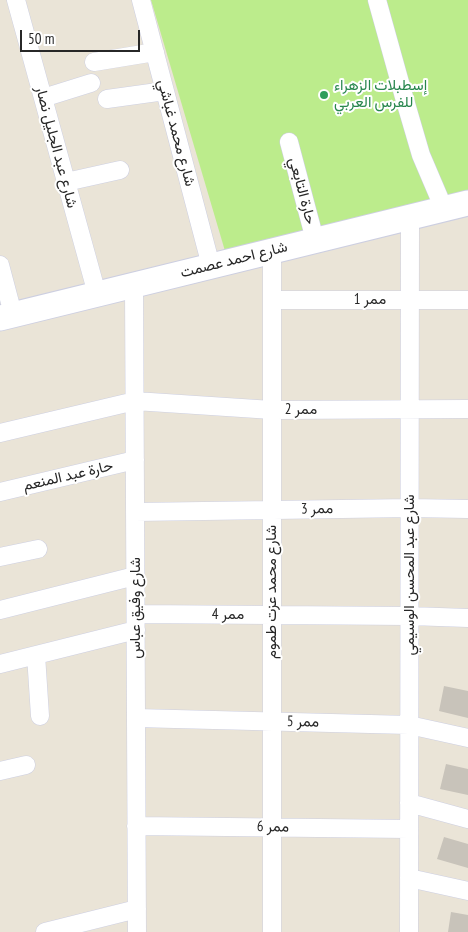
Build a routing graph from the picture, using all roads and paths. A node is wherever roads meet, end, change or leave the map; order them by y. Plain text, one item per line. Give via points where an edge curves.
1 (16, 0) edge
2 (141, 0) edge
3 (378, 0) edge
4 (154, 52) junction
5 (94, 62) dead end
6 (91, 83) dead end
7 (165, 91) junction
8 (43, 98) junction
9 (107, 99) dead end
10 (289, 142) dead end
11 (120, 170) dead end
12 (66, 182) junction
13 (468, 203) edge
14 (444, 209) junction
15 (410, 217) junction
16 (315, 240) junction
17 (272, 251) junction
18 (0, 265) edge
19 (211, 266) junction
20 (134, 285) junction
21 (96, 294) junction
22 (272, 300) junction
23 (411, 300) junction
24 (468, 300) edge
25 (7, 316) edge
26 (135, 401) junction
27 (410, 409) junction
28 (468, 409) edge
29 (272, 410) junction
30 (0, 433) edge
31 (135, 460) junction
32 (0, 492) edge
33 (410, 508) junction
34 (468, 509) edge
35 (272, 510) junction
36 (135, 512) junction
37 (38, 549) dead end
38 (0, 557) edge
39 (136, 576) junction
40 (0, 610) edge
41 (272, 615) junction
42 (410, 616) junction
43 (468, 618) edge
44 (136, 622) junction
45 (36, 655) junction
46 (0, 664) edge
47 (40, 716) dead end
48 (136, 718) junction
49 (272, 722) junction
50 (409, 724) junction
51 (468, 738) edge
52 (26, 765) dead end
53 (0, 771) edge
54 (409, 803) junction
55 (468, 819) edge
56 (136, 826) junction
57 (272, 827) junction
58 (409, 828) junction
59 (409, 878) junction
60 (468, 891) edge
61 (137, 909) junction
62 (64, 930) edge
63 (45, 932) edge
64 (137, 932) edge
65 (272, 932) edge
66 (408, 932) edge

1 - 8 street, شارع عبد الجليل نصار
2 - 4 street, شارع محمد غباشي
3 - 14 street via 419,147
4 - 5 street
4 - 7 street, شارع محمد غباشي
6 - 8 street
7 - 9 street
7 - 19 street, شارع محمد غباشي
8 - 12 street, شارع عبد الجليل نصار
10 - 16 street, حارة التابعي
11 - 12 street
12 - 21 street, شارع عبد الجليل نصار
13 - 14 main road, شارع احمد عصمت
14 - 15 main road, شارع احمد عصمت
15 - 16 main road, شارع احمد عصمت
15 - 23 street, شارع عبد المحسن الوسيمي
16 - 17 main road, شارع احمد عصمت
17 - 19 main road, شارع احمد عصمت
17 - 22 street, شارع محمد عزت طموم
18 - 25 street
19 - 20 main road, شارع احمد عصمت
20 - 21 main road, شارع احمد عصمت
20 - 26 street, شارع وفيق عباس
21 - 25 main road, شارع احمد عصمت
22 - 23 street, ممر 1
22 - 29 street, شارع محمد عزت طموم
23 - 24 street, ممر 1
23 - 27 street, شارع عبد المحسن الوسيمي
26 - 29 street, ممر 2
26 - 30 street, ممر 2
26 - 31 street, شارع وفيق عباس
27 - 28 street, ممر 2
27 - 29 street, ممر 2
27 - 33 street, شارع عبد المحسن الوسيمي
29 - 35 street, شارع محمد عزت طموم
31 - 32 street, حارة عبد المنعم
31 - 36 street, شارع وفيق عباس
33 - 34 street, ممر 3
33 - 35 street, ممر 3
33 - 42 street, شارع عبد المحسن الوسيمي
35 - 36 street, ممر 3
35 - 41 street, شارع محمد عزت طموم
36 - 39 street, شارع وفيق عباس
37 - 38 street
39 - 40 street
39 - 44 street, شارع وفيق عباس
41 - 42 street, ممر 4
41 - 44 street, ممر 4
41 - 49 street, شارع محمد عزت طموم
42 - 43 street, ممر 4
42 - 50 street, شارع عبد المحسن الوسيمي
44 - 45 street, ممر 4
44 - 48 street, شارع وفيق عباس
45 - 46 street, ممر 4
45 - 47 street
48 - 49 street, ممر 5
48 - 56 street, شارع وفيق عباس
49 - 50 street, ممر 5
49 - 57 street, شارع محمد عزت طموم
50 - 51 street, ممر 5
50 - 54 street, شارع عبد المحسن الوسيمي
52 - 53 street
54 - 55 street
54 - 58 street, شارع عبد المحسن الوسيمي
56 - 57 street, ممر 6
56 - 61 street, شارع وفيق عباس
57 - 58 street, ممر 6
57 - 65 street, شارع محمد عزت طموم
58 - 59 street, شارع عبد المحسن الوسيمي
59 - 60 street
59 - 66 street, شارع عبد المحسن الوسيمي
61 - 62 street
61 - 64 street, شارع وفيق عباس
62 - 63 street

